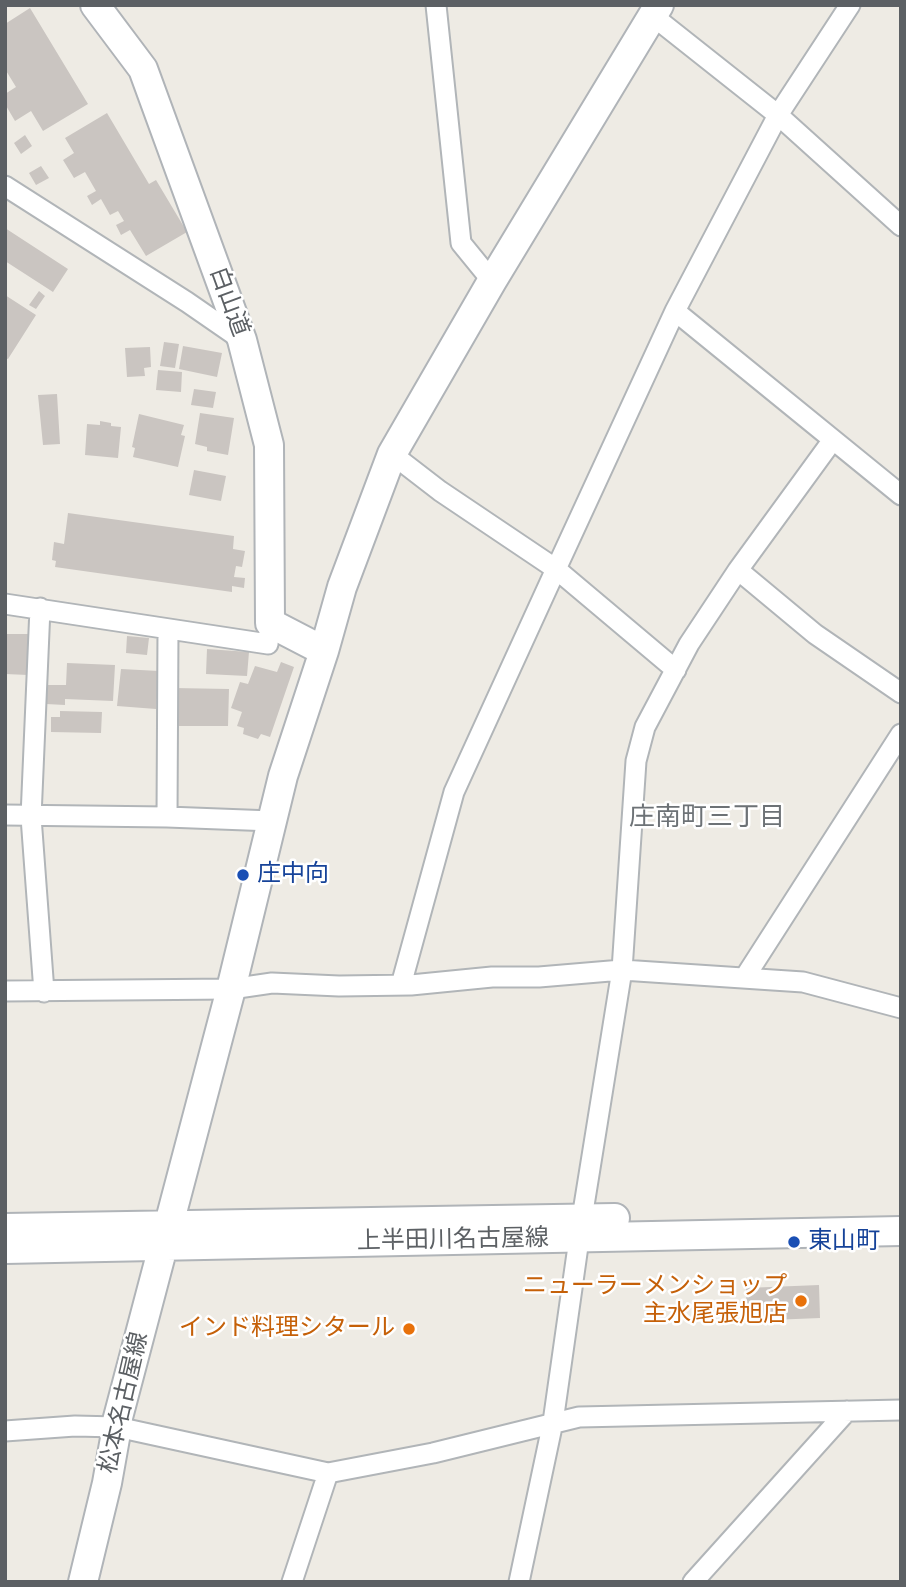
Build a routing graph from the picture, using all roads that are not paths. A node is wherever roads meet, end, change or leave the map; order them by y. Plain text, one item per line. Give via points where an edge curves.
1 (95, 5) edge
2 (436, 5) edge
3 (850, 5) edge
4 (656, 10) edge
5 (778, 115) junction
6 (5, 186) edge
7 (901, 226) edge
8 (492, 281) junction
9 (675, 311) junction
10 (242, 340) junction
11 (832, 441) junction
12 (392, 454) junction
13 (901, 495) edge
14 (556, 569) junction
15 (738, 570) junction
16 (5, 604) edge
17 (40, 608) junction
18 (270, 623) junction
19 (168, 629) junction
20 (324, 651) junction
21 (676, 670) junction
22 (901, 693) edge
23 (901, 734) edge
24 (5, 815) edge
25 (32, 817) junction
26 (167, 817) junction
27 (272, 821) junction
28 (622, 970) junction
29 (745, 977) junction
30 (401, 985) junction
31 (231, 989) junction
32 (5, 991) edge
33 (44, 992) junction
34 (901, 1008) edge
35 (901, 1212) edge
36 (5, 1228) edge
37 (581, 1228) junction
38 (901, 1231) edge
39 (167, 1235) junction
40 (5, 1249) edge
41 (901, 1410) edge
42 (847, 1411) junction
43 (553, 1422) junction
44 (117, 1427) junction
45 (5, 1431) edge
46 (328, 1473) junction
47 (83, 1582) edge
48 (292, 1582) edge
49 (519, 1582) edge
50 (693, 1582) edge

1 - 10 street, 白山道 via 143,69
2 - 8 street via 461,243
3 - 5 street
4 - 5 street
4 - 8 street, 松本名古屋線
5 - 7 street
5 - 9 street
6 - 10 street
8 - 12 street, 松本名古屋線
9 - 11 street
9 - 14 street
10 - 18 street, 白山道 via 270,445
11 - 13 street
11 - 15 street
12 - 14 street
12 - 20 street, 松本名古屋線 via 342,587
14 - 21 street
14 - 30 street via 454,792
15 - 21 street
15 - 22 street via 815,634
16 - 17 street
17 - 19 street
17 - 25 street
18 - 19 street via 268,644
18 - 20 street
19 - 26 street
20 - 27 street, 松本名古屋線
21 - 28 street via 645,727 636,761
23 - 29 street
24 - 25 street
25 - 26 street
25 - 33 street
26 - 27 street
27 - 31 street, 松本名古屋線
28 - 29 street
28 - 30 street
28 - 37 street
29 - 34 street via 803,982
30 - 31 street via 272,983
31 - 33 street
31 - 39 street, 松本名古屋線
32 - 33 street
35 - 37 street, 上半田川名古屋線
36 - 39 street, 上半田川名古屋線
37 - 38 street, 上半田川名古屋線
37 - 39 street, 上半田川名古屋線
37 - 43 street
39 - 40 street, 上半田川名古屋線
39 - 44 street, 松本名古屋線
41 - 42 street
42 - 43 street via 630,1415
42 - 50 street
43 - 46 street via 433,1453
43 - 49 street
44 - 45 street
44 - 46 street
44 - 47 street, 松本名古屋線
46 - 48 street

